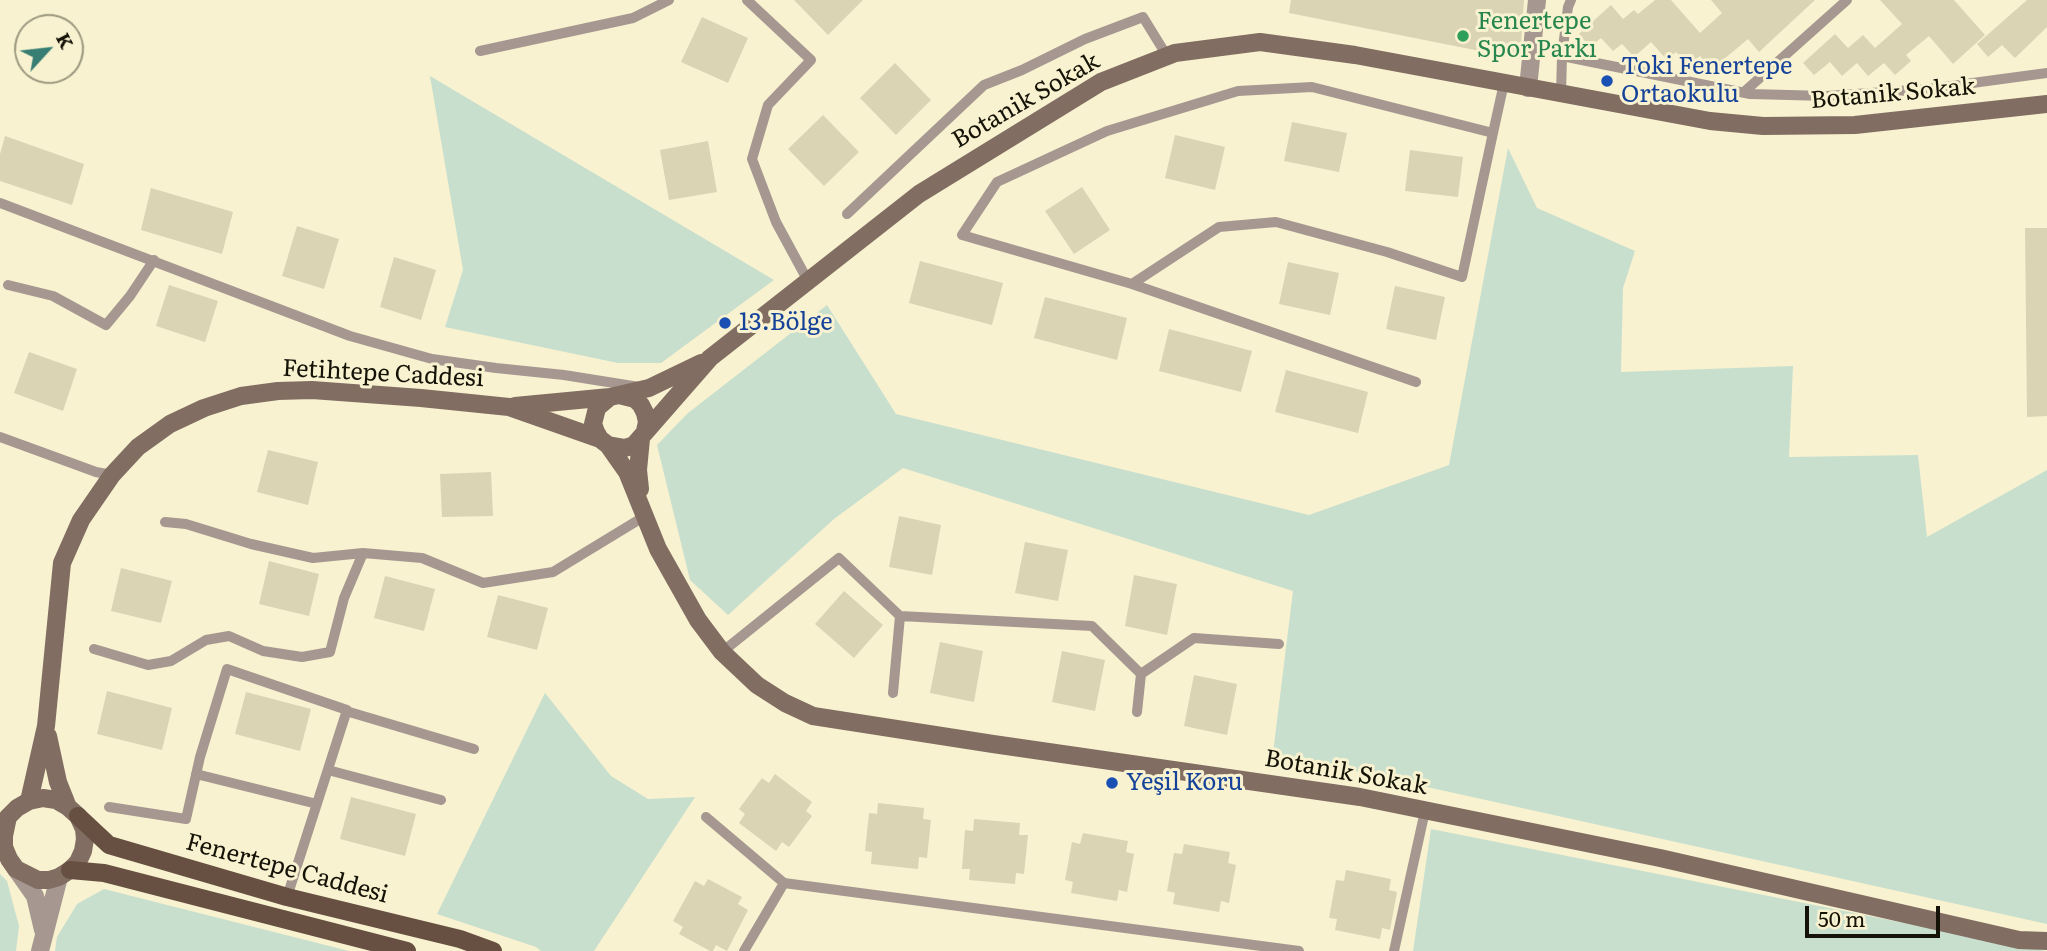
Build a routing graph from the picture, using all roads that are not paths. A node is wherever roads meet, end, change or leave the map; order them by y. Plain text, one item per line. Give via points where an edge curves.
1 (669, 0) edge
2 (747, 0) edge
3 (1537, 0) edge
4 (1571, 0) edge
5 (1847, 0) edge
6 (480, 51) dead end
7 (1167, 56) junction
8 (1562, 56) junction
9 (2047, 73) edge
10 (1504, 83) junction
11 (1528, 88) junction
12 (1744, 92) junction
13 (1561, 94) junction
14 (2047, 104) edge
15 (1493, 133) junction
16 (0, 203) edge
17 (847, 214) dead end
18 (153, 260) junction
19 (808, 281) junction
20 (1132, 284) junction
21 (8, 285) dead end
22 (710, 358) junction
23 (1416, 382) dead end
24 (649, 388) junction
25 (614, 396) junction
26 (509, 407) junction
27 (643, 435) junction
28 (0, 437) edge
29 (604, 442) junction
30 (112, 475) junction
31 (645, 516) junction
32 (164, 522) dead end
33 (363, 553) junction
34 (900, 616) junction
35 (1279, 644) dead end
36 (94, 649) dead end
37 (722, 652) junction
38 (1141, 674) junction
39 (893, 693) dead end
40 (346, 711) junction
41 (1137, 712) dead end
42 (46, 726) junction
43 (474, 749) dead end
44 (328, 770) junction
45 (196, 774) junction
46 (441, 800) dead end
47 (317, 804) junction
48 (16, 807) edge
49 (108, 807) dead end
50 (73, 811) junction
51 (1425, 811) junction
52 (706, 817) dead end
53 (2, 846) edge
54 (16, 869) junction
55 (65, 874) junction
56 (784, 883) junction
57 (287, 897) junction
58 (281, 918) junction
59 (2047, 941) edge
60 (42, 942) edge
61 (408, 951) edge
62 (494, 951) edge
63 (744, 951) edge
64 (1299, 951) edge
65 (1394, 951) edge

1 - 6 lane via 633,18
2 - 19 lane via 811,60 768,105 752,159 776,222
3 - 11 street
4 - 8 lane
5 - 12 lane
7 - 10 main road, Botanik Sokak via 1260,42
7 - 17 lane via 1143,17 984,85
7 - 19 main road, Botanik Sokak via 1101,82 919,194
8 - 12 lane
8 - 13 lane
9 - 12 lane via 1828,96
10 - 11 main road, Botanik Sokak
10 - 15 lane
11 - 13 main road, Botanik Sokak
13 - 14 main road, Botanik Sokak via 1763,126 1856,125
15 - 20 lane via 1462,277 1387,251 1276,222 1220,227
15 - 20 lane via 1312,88 1238,92 1107,131 998,182 962,234
16 - 18 lane
18 - 21 lane via 106,324 53,296
18 - 24 lane via 350,336 432,359
19 - 22 main road, Botanik Sokak
20 - 23 lane
22 - 24 main road
22 - 27 main road
24 - 25 main road
25 - 26 main road
25 - 27 main road via 635,399 641,405 647,422
25 - 29 main road via 594,415 593,424
26 - 29 main road, Fetihtepe Caddesi
26 - 30 main road, Fetihtepe Caddesi via 312,390 242,396 170,425 138,447
27 - 29 main road via 625,448
27 - 31 main road, Botanik Sokak via 638,470
28 - 30 lane
29 - 31 main road, Botanik Sokak via 627,472
30 - 42 main road, Fetihtepe Caddesi via 81,520 62,563
31 - 33 lane via 553,572 483,583 422,558
31 - 37 main road, Botanik Sokak via 677,585
32 - 33 lane via 313,558
33 - 36 lane via 344,598 330,652 302,657 263,651 229,636 206,640 172,661 148,665
34 - 37 lane via 839,558
34 - 38 lane via 1092,626
34 - 39 lane
35 - 38 lane via 1194,638
37 - 51 main road, Botanik Sokak via 757,685 813,716 1360,797
38 - 41 lane
40 - 43 lane
40 - 44 lane
40 - 45 lane via 227,670
42 - 48 main road, Fetihtepe Caddesi
42 - 50 main road, Fetihtepe Caddesi via 53,764
44 - 46 lane
44 - 47 lane
45 - 47 lane
45 - 49 lane via 186,819
47 - 57 lane
48 - 50 main road via 43,799 56,800
48 - 53 main road via 8,817
50 - 55 main road via 85,839 78,862
50 - 57 main road, Fenertepe Caddesi via 109,845
51 - 59 main road, Botanik Sokak via 1660,858 2019,940
51 - 65 lane
52 - 56 lane
53 - 54 main road
54 - 55 main road via 38,880
54 - 60 street via 35,896
55 - 58 main road, Fenertepe Caddesi via 104,873
55 - 60 street
56 - 63 lane
56 - 64 lane
57 - 58 main road
57 - 62 main road, Fenertepe Caddesi
58 - 61 main road, Fenertepe Caddesi

